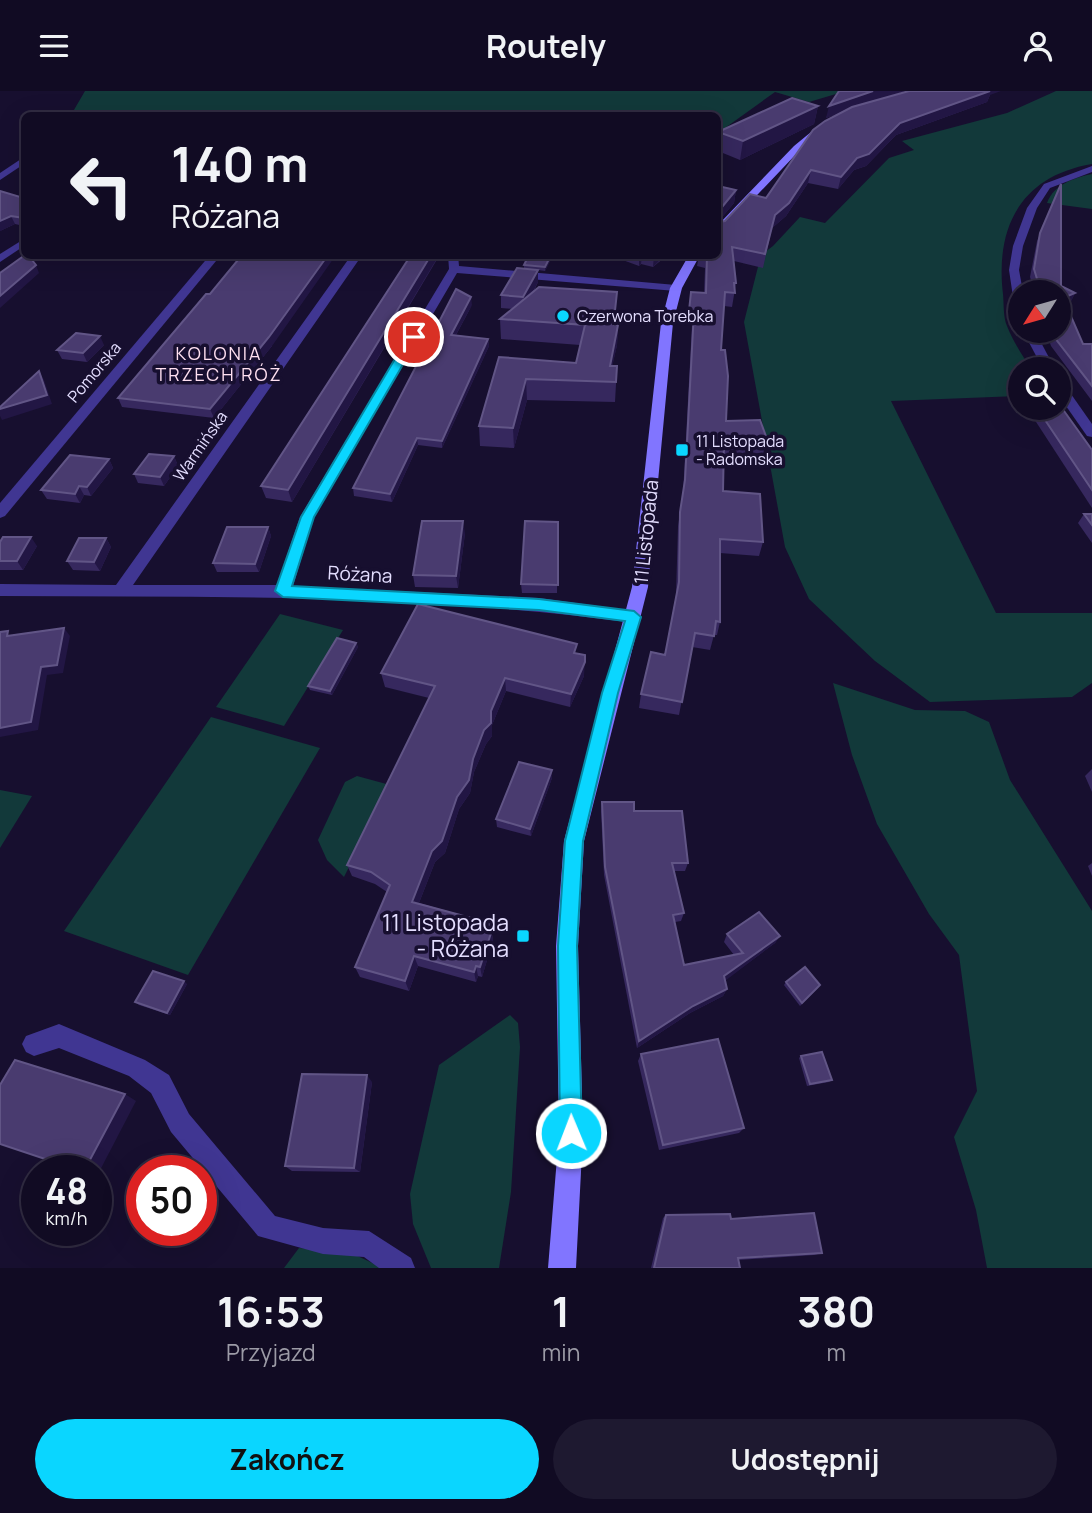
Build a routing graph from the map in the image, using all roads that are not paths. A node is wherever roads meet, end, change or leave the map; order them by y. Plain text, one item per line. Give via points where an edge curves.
1 (831, 122) edge
2 (21, 162) edge
3 (1092, 169) edge
4 (0, 177) edge
5 (721, 227) edge
6 (21, 245) edge
7 (213, 259) edge
8 (354, 259) edge
9 (693, 259) edge
10 (0, 260) edge
11 (453, 262) edge
12 (1015, 280) edge
13 (676, 289) junction
14 (1071, 404) edge
15 (1092, 433) edge
16 (0, 513) edge
17 (0, 590) edge
18 (283, 591) junction
19 (119, 592) junction
20 (634, 617) junction
21 (34, 1044) dead end
22 (401, 1268) edge
23 (562, 1268) edge

1 - 5 main road via 797,148
2 - 4 street
3 - 12 street via 1047,186 1032,208 1018,246
6 - 10 street
7 - 16 street, Pomorska
8 - 19 street, Warmińska
9 - 13 main road, 11 Listopada
11 - 13 street
11 - 18 street via 307,517
13 - 20 main road, 11 Listopada via 667,323
14 - 15 street
17 - 19 street, Różana
18 - 19 street, Różana
18 - 20 street, Różana via 539,604
20 - 23 main road, 11 Listopada via 610,693 574,841 568,946 571,1133
21 - 22 street via 59,1036 137,1068 160,1084 180,1123 267,1227 323,1241 369,1244

